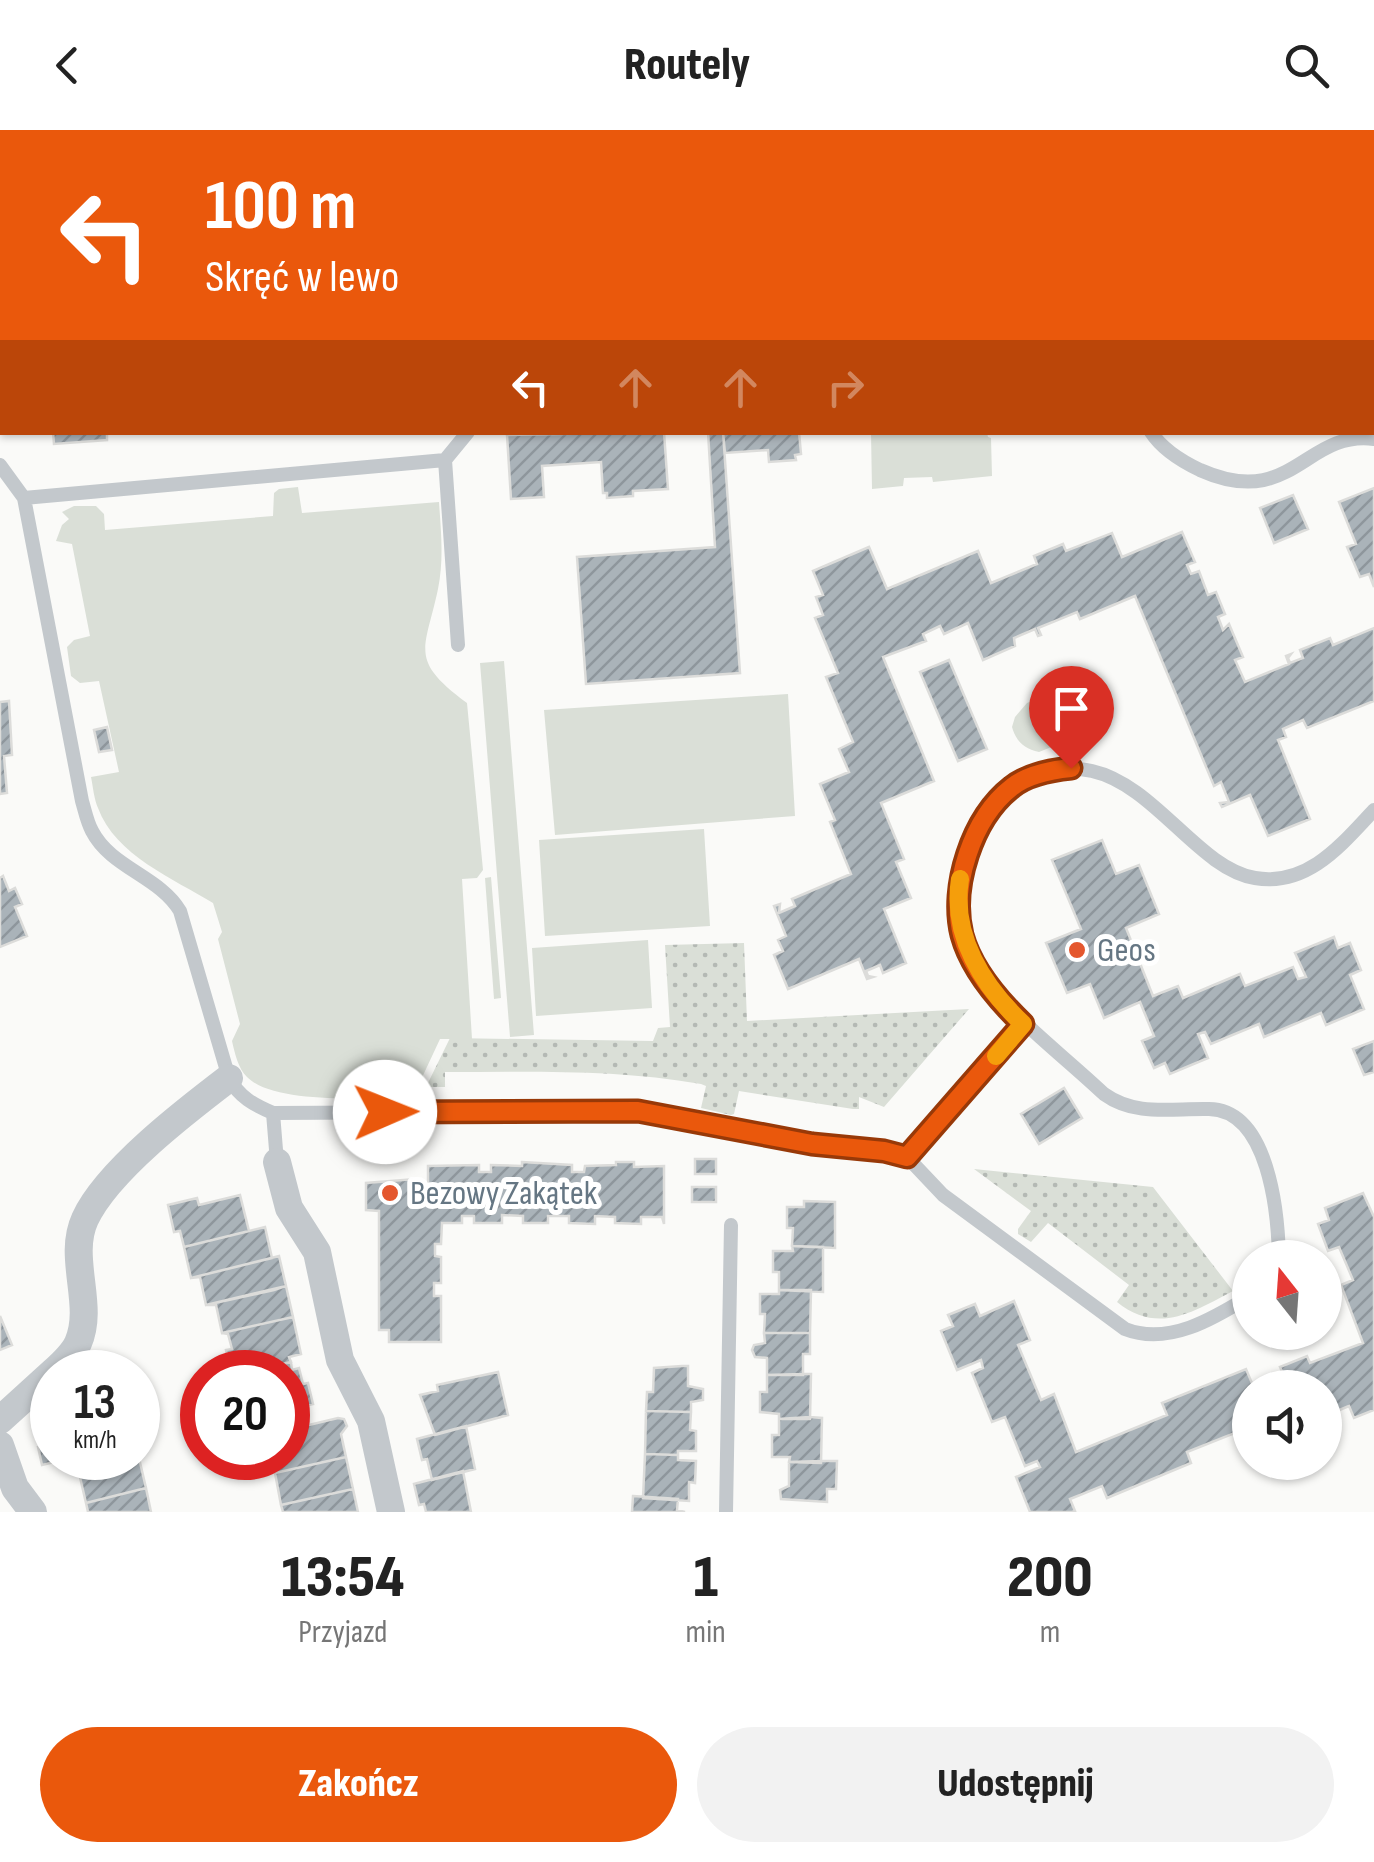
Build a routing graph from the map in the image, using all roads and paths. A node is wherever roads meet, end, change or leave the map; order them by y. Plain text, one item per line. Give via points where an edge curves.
1 (466, 435) edge
2 (1153, 435) edge
3 (1374, 439) edge
4 (445, 460) junction
5 (0, 465) edge
6 (24, 498) junction
7 (458, 644) dead end
8 (1374, 810) edge
9 (1023, 1024) junction
10 (229, 1078) junction
11 (273, 1113) junction
12 (907, 1157) junction
13 (277, 1162) joint
14 (731, 1225) dead end
15 (1278, 1240) edge
16 (1232, 1307) edge
17 (73, 1350) edge
18 (30, 1393) edge
19 (0, 1420) edge
20 (0, 1445) edge
21 (33, 1512) edge
22 (391, 1512) edge
23 (726, 1512) edge

1 - 4 lane
2 - 3 lane via 1182,462 1207,473 1264,482 1334,442
4 - 6 lane
4 - 7 lane
5 - 6 lane
6 - 10 lane via 92,830 180,911
8 - 9 lane via 1318,865 1277,879 1254,878 1222,863 1115,777 1071,768 1013,786 985,821 964,864 958,910 977,967
9 - 12 lane
9 - 15 lane via 1112,1101 1148,1111 1214,1109 1234,1118 1259,1145
10 - 11 lane via 244,1098
10 - 17 street via 166,1128 84,1221 83,1323
11 - 12 lane via 638,1111
11 - 13 lane
12 - 16 lane via 944,1195 1124,1329 1149,1336 1172,1332
13 - 22 street via 289,1208 317,1252 340,1360 371,1421
14 - 23 lane
18 - 19 street
20 - 21 street via 15,1488

